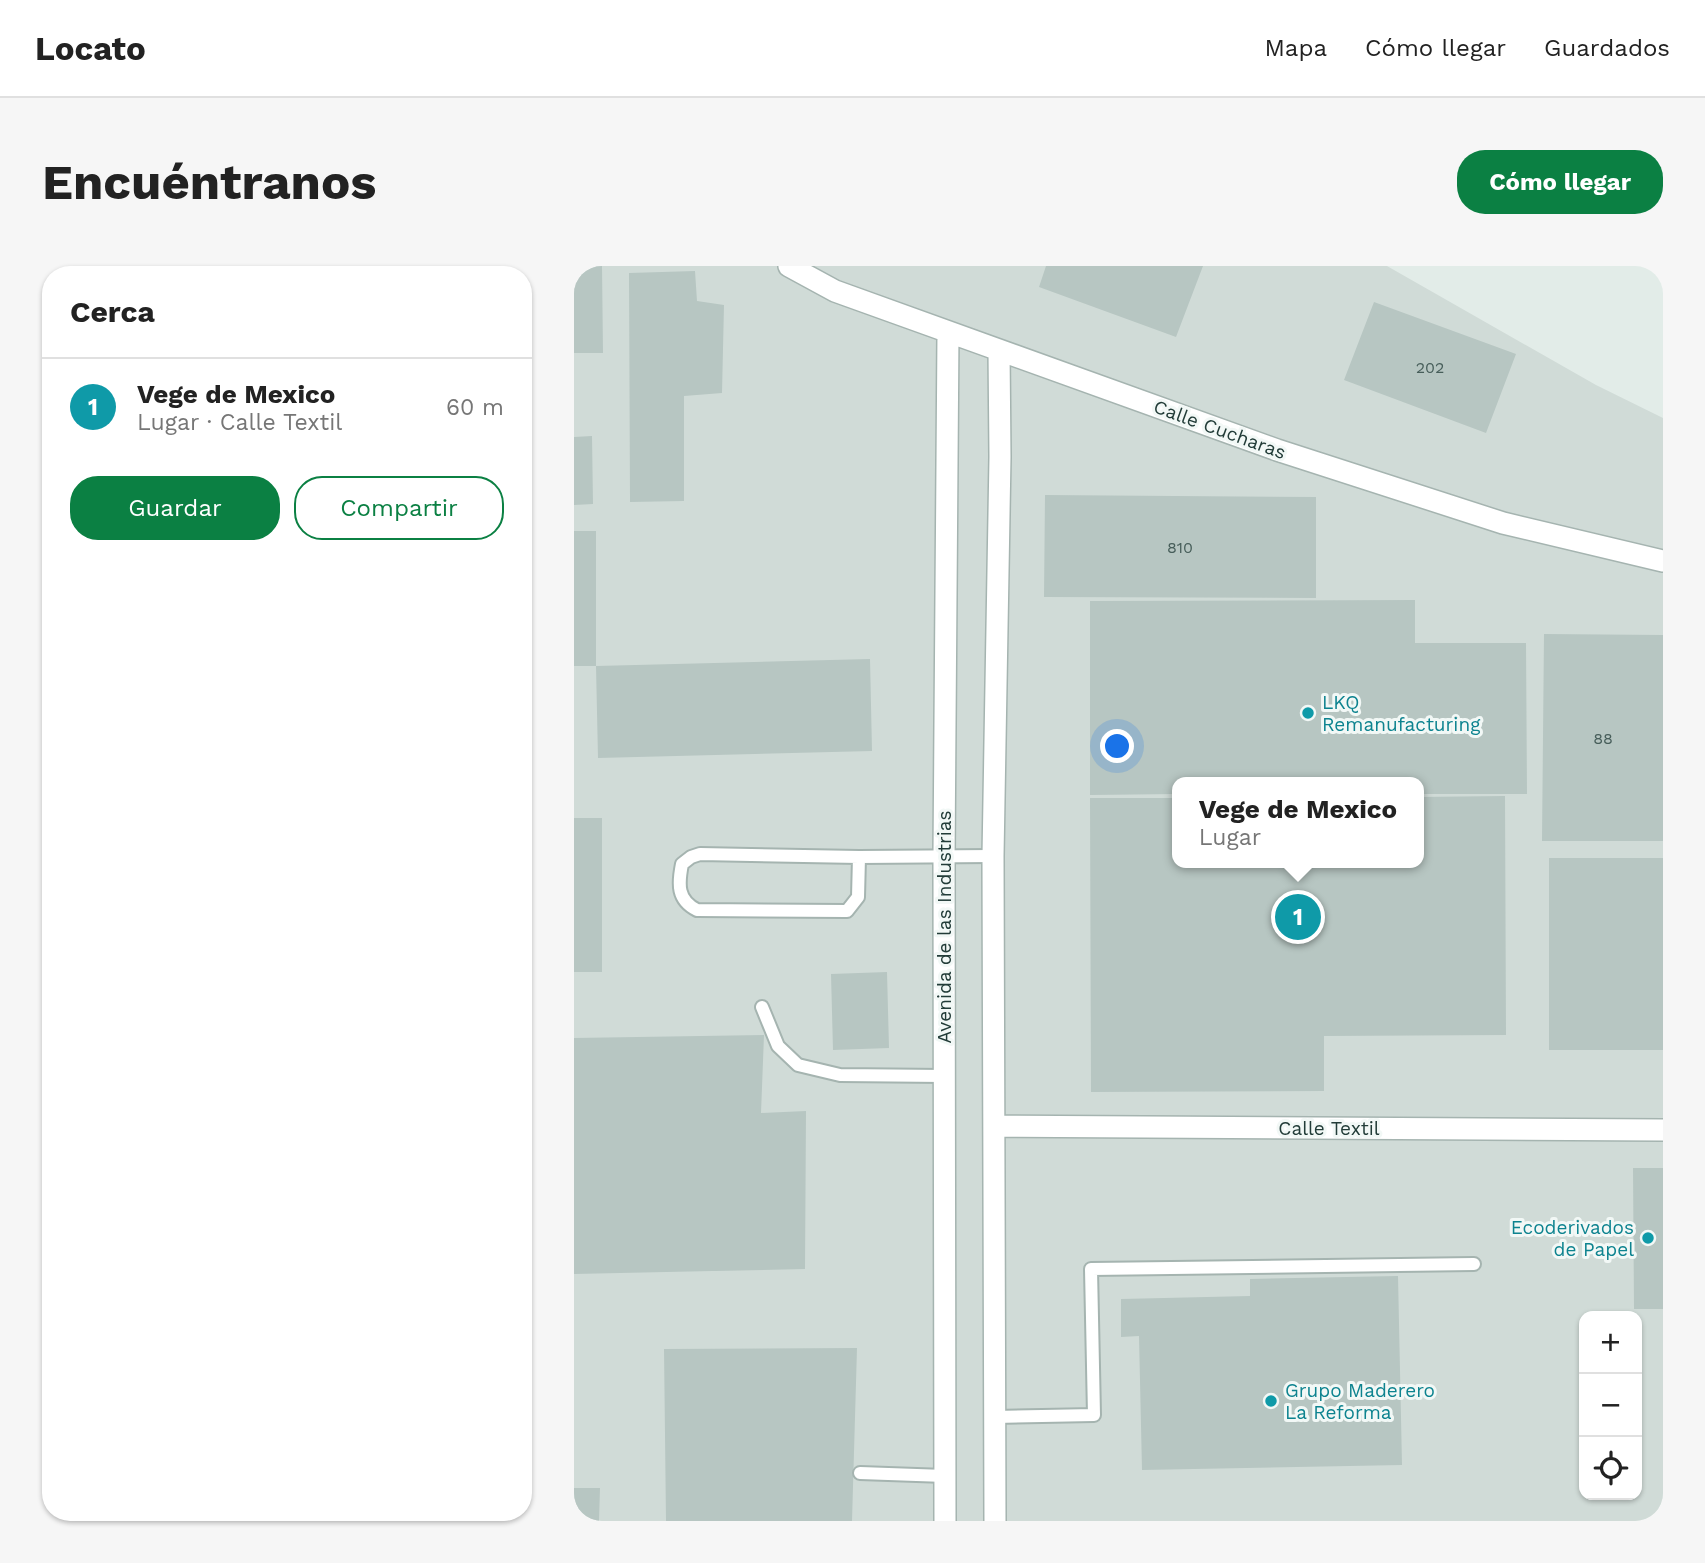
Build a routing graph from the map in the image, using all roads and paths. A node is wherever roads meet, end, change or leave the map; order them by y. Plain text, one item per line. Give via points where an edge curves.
1 (789, 266) edge
2 (948, 332) junction
3 (999, 350) junction
4 (1663, 561) edge
5 (944, 856) junction
6 (993, 856) junction
7 (859, 857) junction
8 (762, 1007) dead end
9 (944, 1076) junction
10 (994, 1126) junction
11 (1663, 1130) edge
12 (1474, 1264) dead end
13 (995, 1416) junction
14 (860, 1474) dead end
15 (945, 1476) junction
16 (945, 1521) edge
17 (995, 1521) edge

1 - 2 street, Calle Cucharas via 835,291
2 - 3 street, Calle Cucharas
2 - 5 street, Avenida de las Industrias
3 - 4 street, Calle Cucharas via 1277,450 1503,523
3 - 6 street
5 - 6 lane
5 - 7 lane
5 - 9 street, Avenida de las Industrias
6 - 10 street
7 - 7 lane via 700,854 682,864 681,895 697,910 848,911 858,897
8 - 9 lane via 778,1046 798,1065 840,1075
9 - 15 street, Avenida de las Industrias
10 - 11 street, Calle Textil
10 - 13 street
12 - 13 lane via 1091,1269 1094,1415
13 - 17 street
14 - 15 lane
15 - 16 street, Avenida de las Industrias

